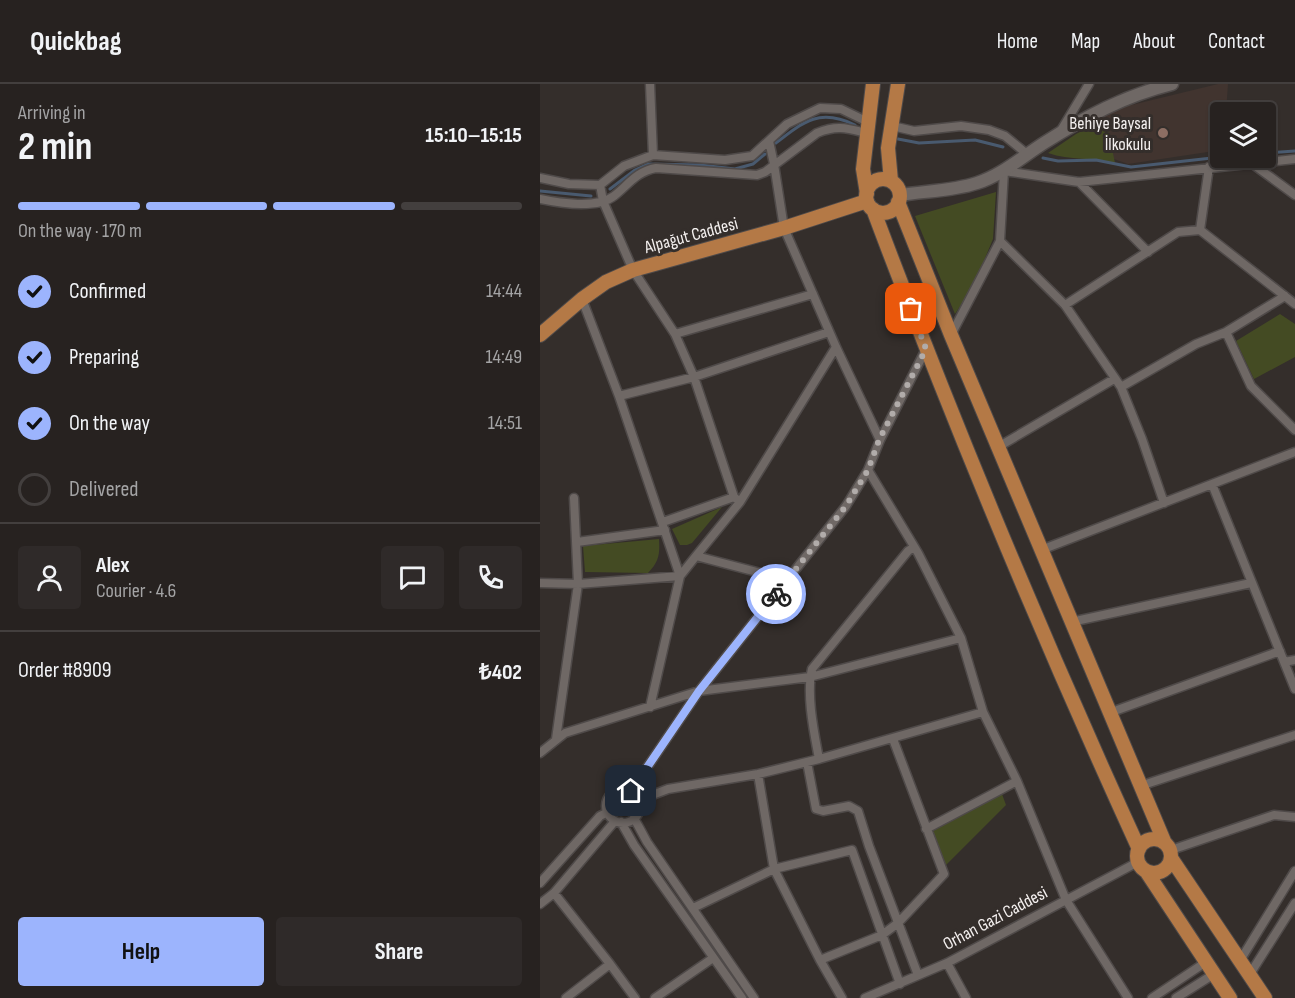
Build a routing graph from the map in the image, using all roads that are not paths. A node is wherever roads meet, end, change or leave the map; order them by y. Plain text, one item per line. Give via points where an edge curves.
1 (650, 84) edge
2 (873, 84) edge
3 (898, 84) edge
4 (1089, 84) edge
5 (1172, 84) edge
6 (1153, 86) edge
7 (892, 126) junction
8 (867, 127) junction
9 (1059, 133) junction
10 (769, 141) junction
11 (1027, 154) junction
12 (653, 155) junction
13 (1295, 159) edge
14 (1276, 160) edge
15 (774, 164) junction
16 (1209, 167) joint
17 (1258, 168) edge
18 (1004, 171) junction
19 (540, 178) edge
20 (891, 181) junction
21 (1079, 182) junction
22 (600, 185) junction
23 (1295, 195) edge
24 (540, 199) edge
25 (899, 199) junction
26 (603, 201) junction
27 (869, 202) junction
28 (784, 228) junction
29 (1200, 230) junction
30 (1000, 241) junction
31 (1148, 252) junction
32 (633, 270) junction
33 (813, 294) junction
34 (1285, 296) junction
35 (582, 299) junction
36 (1295, 304) edge
37 (1065, 305) junction
38 (830, 332) junction
39 (1226, 332) junction
40 (675, 334) junction
41 (540, 335) edge
42 (951, 335) junction
43 (836, 347) junction
44 (926, 349) junction
45 (694, 377) junction
46 (1114, 379) junction
47 (1121, 387) junction
48 (619, 396) junction
49 (1295, 430) edge
50 (879, 440) junction
51 (998, 447) junction
52 (1295, 452) edge
53 (868, 470) junction
54 (1212, 484) junction
55 (574, 498) dead end
56 (737, 500) junction
57 (1164, 503) junction
58 (664, 526) junction
59 (577, 542) junction
60 (914, 547) junction
61 (1041, 550) junction
62 (696, 556) junction
63 (680, 576) junction
64 (787, 580) junction
65 (540, 583) edge
66 (1251, 583) junction
67 (578, 584) junction
68 (1071, 622) junction
69 (962, 638) junction
70 (1280, 651) junction
71 (1295, 660) edge
72 (1284, 662) junction
73 (810, 677) junction
74 (1295, 689) edge
75 (699, 691) junction
76 (650, 707) junction
77 (983, 712) junction
78 (1109, 712) junction
79 (1295, 735) edge
80 (556, 739) junction
81 (893, 739) junction
82 (540, 753) edge
83 (819, 759) junction
84 (807, 762) junction
85 (759, 774) junction
86 (1017, 781) junction
87 (1140, 786) junction
88 (631, 791) junction
89 (639, 801) junction
90 (608, 812) junction
91 (634, 818) junction
92 (1295, 818) edge
93 (618, 822) junction
94 (926, 829) junction
95 (869, 846) junction
96 (852, 850) junction
97 (1168, 850) junction
98 (1141, 861) junction
99 (774, 869) junction
100 (1295, 871) edge
101 (540, 883) edge
102 (554, 893) junction
103 (1066, 900) junction
104 (1295, 903) edge
105 (540, 904) edge
106 (693, 908) junction
107 (898, 923) junction
108 (882, 935) junction
109 (713, 958) junction
110 (1241, 959) junction
111 (820, 960) junction
112 (947, 963) junction
113 (610, 964) junction
114 (1210, 968) junction
115 (1250, 974) junction
116 (918, 975) junction
117 (900, 984) junction
118 (566, 998) edge
119 (634, 998) edge
120 (655, 998) edge
121 (742, 998) edge
122 (754, 998) edge
123 (842, 998) edge
124 (865, 998) edge
125 (966, 998) edge
126 (1128, 998) edge
127 (1152, 998) edge
128 (1176, 998) edge
129 (1230, 998) edge
130 (1266, 998) edge

1 - 12 street
2 - 8 main road
3 - 7 main road
4 - 9 street
5 - 6 main road
6 - 9 main road via 1102,108
7 - 11 street via 914,131 961,126 989,130 1005,136
7 - 20 main road via 888,148
8 - 10 street via 841,110 820,108 788,124
8 - 15 street via 827,129
8 - 27 main road via 863,169
9 - 11 main road
10 - 12 street via 752,156 740,159
10 - 15 street
11 - 18 main road
12 - 22 street via 624,166
13 - 14 street
15 - 26 street via 757,175 647,170
15 - 28 street
16 - 21 street
16 - 29 street
17 - 23 street
18 - 21 street
18 - 25 main road via 969,186
18 - 30 street
19 - 22 street
20 - 25 main road via 899,189
20 - 27 main road via 875,181 868,189
21 - 31 street
22 - 26 street
24 - 26 street via 576,204
25 - 27 main road via 893,210 882,213
25 - 42 main road
26 - 32 street
27 - 28 main road, Alpağut Caddesi
27 - 44 main road
28 - 32 main road, Alpağut Caddesi
28 - 33 street
29 - 31 street via 1178,232
29 - 34 street
30 - 37 street
30 - 42 street
31 - 37 street
32 - 35 main road, Alpağut Caddesi
32 - 40 street
33 - 38 street
33 - 40 street
34 - 36 street
34 - 39 street
35 - 41 main road, Alpağut Caddesi
35 - 48 street
37 - 46 street
38 - 43 street
38 - 45 street
39 - 47 street via 1196,344
39 - 49 street via 1251,386
40 - 45 street
42 - 51 main road
43 - 50 street
43 - 56 street
44 - 50 street
44 - 98 main road
45 - 48 street
45 - 56 street
46 - 47 street
46 - 51 street
47 - 57 street
48 - 58 street
50 - 53 street
51 - 61 main road
52 - 54 street
53 - 60 street
53 - 64 street via 846,506
54 - 57 street
54 - 66 street
55 - 59 street
56 - 58 street
56 - 62 street
57 - 61 street
58 - 59 street
58 - 63 street
59 - 67 street
60 - 69 street
60 - 73 street via 814,664
61 - 68 main road
62 - 63 street
62 - 64 street
63 - 67 street
63 - 76 street
64 - 75 street
65 - 67 street
66 - 68 street
66 - 70 street
67 - 80 street
68 - 78 main road
69 - 73 street
69 - 77 street
70 - 72 street
70 - 78 street
71 - 72 street
72 - 74 street
73 - 75 street
73 - 83 street
75 - 76 street
75 - 88 street
76 - 80 street
77 - 81 street
77 - 86 street
78 - 87 main road
79 - 87 street
80 - 82 street
81 - 83 street
81 - 94 street
83 - 84 street
84 - 85 street
84 - 95 street via 816,809 823,812 855,808
85 - 89 street via 668,789
85 - 99 street
86 - 94 street
86 - 103 street
87 - 97 main road
88 - 89 street
88 - 90 street via 621,789 612,793 607,802
89 - 91 street
90 - 93 street
90 - 101 street via 600,816
91 - 93 street
91 - 106 street
92 - 97 street via 1274,815
93 - 102 street
93 - 109 street
94 - 107 street via 944,874
95 - 96 street
95 - 107 street
96 - 99 street
96 - 108 street
97 - 98 main road via 1159,839 1149,839 1144,842
97 - 98 main road via 1168,866 1163,870 1152,873
97 - 110 main road
98 - 103 street, Orhan Gazi Caddesi
98 - 114 main road
99 - 106 street
99 - 111 street
100 - 110 street
102 - 105 street
102 - 113 street
103 - 112 street, Orhan Gazi Caddesi
103 - 126 street
104 - 115 street
106 - 122 street
107 - 108 street
107 - 116 street
108 - 111 street
108 - 117 street
109 - 120 street
109 - 121 street
110 - 115 main road
111 - 123 street
112 - 116 street, Orhan Gazi Caddesi
112 - 125 street
113 - 118 street
113 - 119 street
114 - 127 street
114 - 128 street
114 - 129 main road
115 - 130 main road
116 - 117 street, Orhan Gazi Caddesi
117 - 124 street, Orhan Gazi Caddesi

